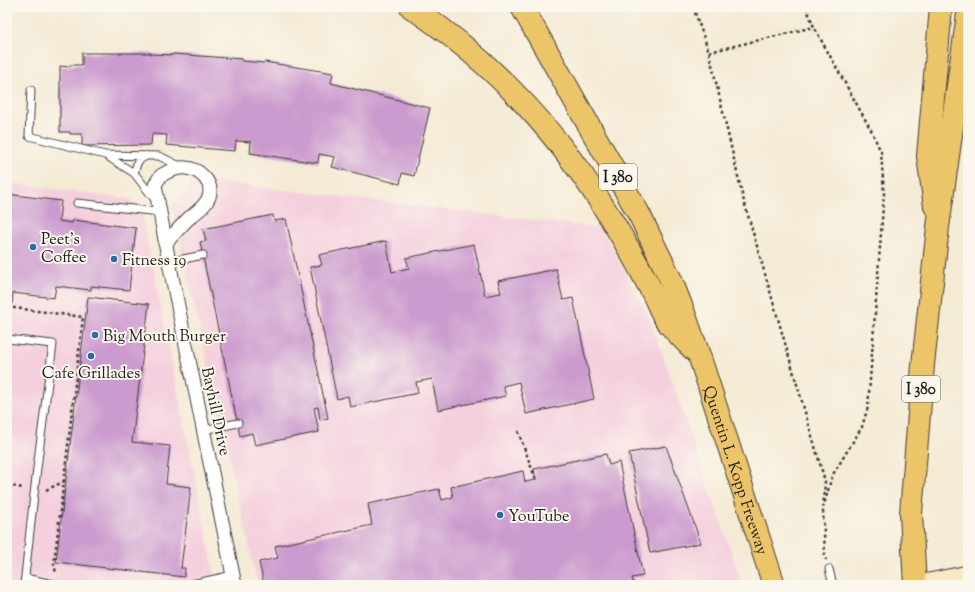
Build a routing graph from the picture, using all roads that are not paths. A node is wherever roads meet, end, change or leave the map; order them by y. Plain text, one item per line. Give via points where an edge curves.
1 (411, 7) edge
2 (522, 7) edge
3 (941, 7) edge
4 (968, 14) edge
5 (31, 90) dead end
6 (105, 155) junction
7 (146, 156) junction
8 (184, 168) junction
9 (134, 173) junction
10 (77, 203) dead end
11 (159, 208) junction
12 (938, 227) junction
13 (165, 244) junction
14 (202, 255) dead end
15 (169, 262) junction
16 (7, 339) edge
17 (698, 355) junction
18 (238, 423) dead end
19 (203, 430) junction
20 (829, 568) road end
21 (968, 575) edge
22 (234, 580) edge
23 (25, 582) edge
24 (773, 582) edge
25 (58, 585) edge
26 (190, 585) edge
27 (833, 585) edge
28 (915, 585) edge
29 (919, 585) edge

1 - 17 highway via 483,62 553,135 585,178 612,221 666,320
2 - 17 highway, I 380 via 656,249 684,313
3 - 12 highway, I 380 via 928,156
4 - 12 highway
5 - 6 lane via 29,136
6 - 7 lane
6 - 9 lane
7 - 8 lane via 159,156
7 - 9 lane via 138,161
8 - 11 street, Bayhill Drive via 162,175 155,184
8 - 13 street via 194,169 204,175 209,184 209,196 201,209
9 - 11 lane
10 - 11 lane
11 - 13 street, Bayhill Drive
12 - 28 highway, I 380 via 911,513
13 - 15 street, Bayhill Drive
14 - 15 lane
15 - 19 street, Bayhill Drive
16 - 23 lane via 53,344
17 - 24 highway, Quentin L. Kopp Freeway / I 380
18 - 19 lane
19 - 22 street, Bayhill Drive
20 - 27 lane
21 - 29 street
22 - 26 lane
23 - 25 lane

